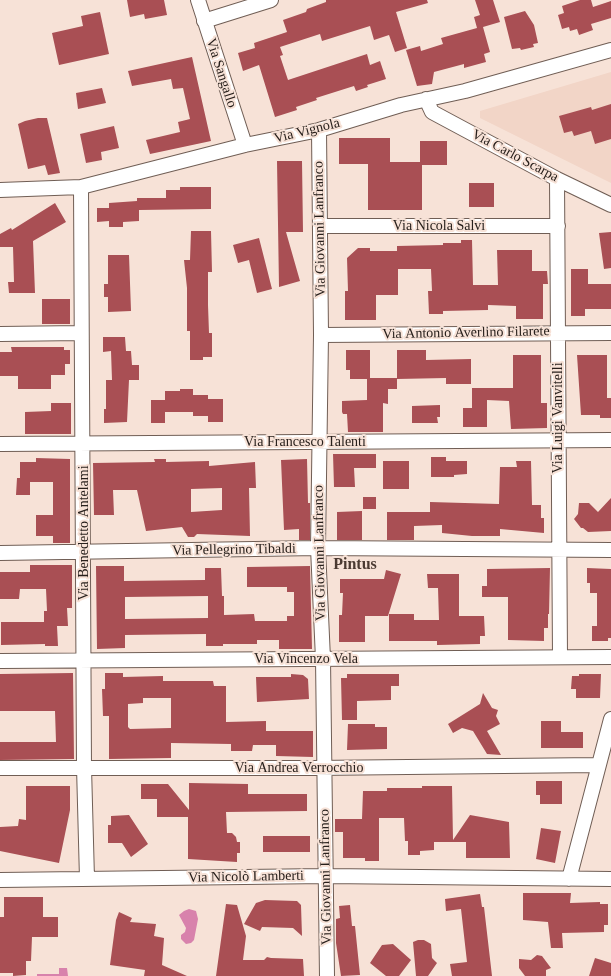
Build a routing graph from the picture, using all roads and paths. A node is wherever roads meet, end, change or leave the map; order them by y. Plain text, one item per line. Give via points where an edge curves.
1 (198, 0) edge
2 (271, 0) edge
3 (204, 21) junction
4 (611, 50) edge
5 (426, 99) junction
6 (318, 130) junction
7 (244, 146) junction
8 (557, 179) junction
9 (80, 187) junction
10 (0, 190) edge
11 (611, 205) edge
12 (320, 226) junction
13 (558, 226) junction
14 (558, 332) junction
15 (611, 332) edge
16 (81, 333) junction
17 (0, 334) edge
18 (321, 334) junction
19 (558, 440) junction
20 (611, 440) edge
21 (319, 442) junction
22 (83, 443) junction
23 (0, 444) edge
24 (318, 548) junction
25 (558, 550) junction
26 (611, 550) edge
27 (0, 553) edge
28 (84, 553) junction
29 (560, 657) junction
30 (611, 657) edge
31 (323, 659) junction
32 (84, 660) junction
33 (0, 661) edge
34 (611, 719) edge
35 (598, 765) junction
36 (84, 767) junction
37 (0, 768) edge
38 (324, 768) junction
39 (326, 876) junction
40 (87, 879) junction
41 (570, 879) junction
42 (611, 879) edge
43 (0, 880) edge
44 (327, 976) edge

1 - 3 street, Via Sangallo
2 - 3 street
3 - 7 street, Via Sangallo
4 - 5 street, Via Vignola via 465,91
5 - 6 street, Via Vignola
5 - 8 street, Via Carlo Scarpa via 432,112
6 - 7 street, Via Vignola
6 - 12 street, Via Giovanni Lanfranco
7 - 9 street, Via Vignola
8 - 11 street, Via Carlo Scarpa
8 - 13 street, Via Luigi Vanvitelli
9 - 10 street, Via Vignola
9 - 16 street, Via Benedetto Antelami
12 - 13 street, Via Nicola Salvi
12 - 18 street, Via Giovanni Lanfranco
13 - 14 street, Via Luigi Vanvitelli
14 - 15 street, Via Antonio Averlino Filarete
14 - 18 street, Via Antonio Averlino Filarete
14 - 19 street, Via Luigi Vanvitelli
16 - 17 street
16 - 22 street, Via Benedetto Antelami
18 - 21 street, Via Giovanni Lanfranco
19 - 20 street, Via Francesco Talenti
19 - 21 street, Via Francesco Talenti
19 - 25 street, Via Luigi Vanvitelli
21 - 22 street, Via Francesco Talenti
21 - 24 street, Via Giovanni Lanfranco
22 - 23 street, Via Francesco Talenti
22 - 28 street, Via Benedetto Antelami
24 - 25 street, Via Pellegrino Tibaldi
24 - 28 street, Via Pellegrino Tibaldi
24 - 31 street, Via Giovanni Lanfranco
25 - 26 street, Via Pellegrino Tibaldi
25 - 29 street, Via Luigi Vanvitelli
27 - 28 street, Via Pellegrino Tibaldi
28 - 32 street, Via Benedetto Antelami
29 - 30 street, Via Vincenzo Vela
29 - 31 street, Via Vincenzo Vela
31 - 32 street, Via Vincenzo Vela
31 - 38 street, Via Giovanni Lanfranco
32 - 33 street, Via Vincenzo Vela
32 - 36 street, Via Benedetto Antelami
34 - 35 street
35 - 38 street, Via Andrea Verrocchio
35 - 41 street
36 - 37 street, Via Andrea Verrocchio
36 - 38 street, Via Andrea Verrocchio
36 - 40 street, Via Benedetto Antelami
38 - 39 street, Via Giovanni Lanfranco
39 - 40 street, Via Nicolò Lamberti
39 - 41 street, Via Nicolò Lamberti
39 - 44 street, Via Giovanni Lanfranco
40 - 43 street, Via Nicolò Lamberti
41 - 42 street, Via Nicolò Lamberti

